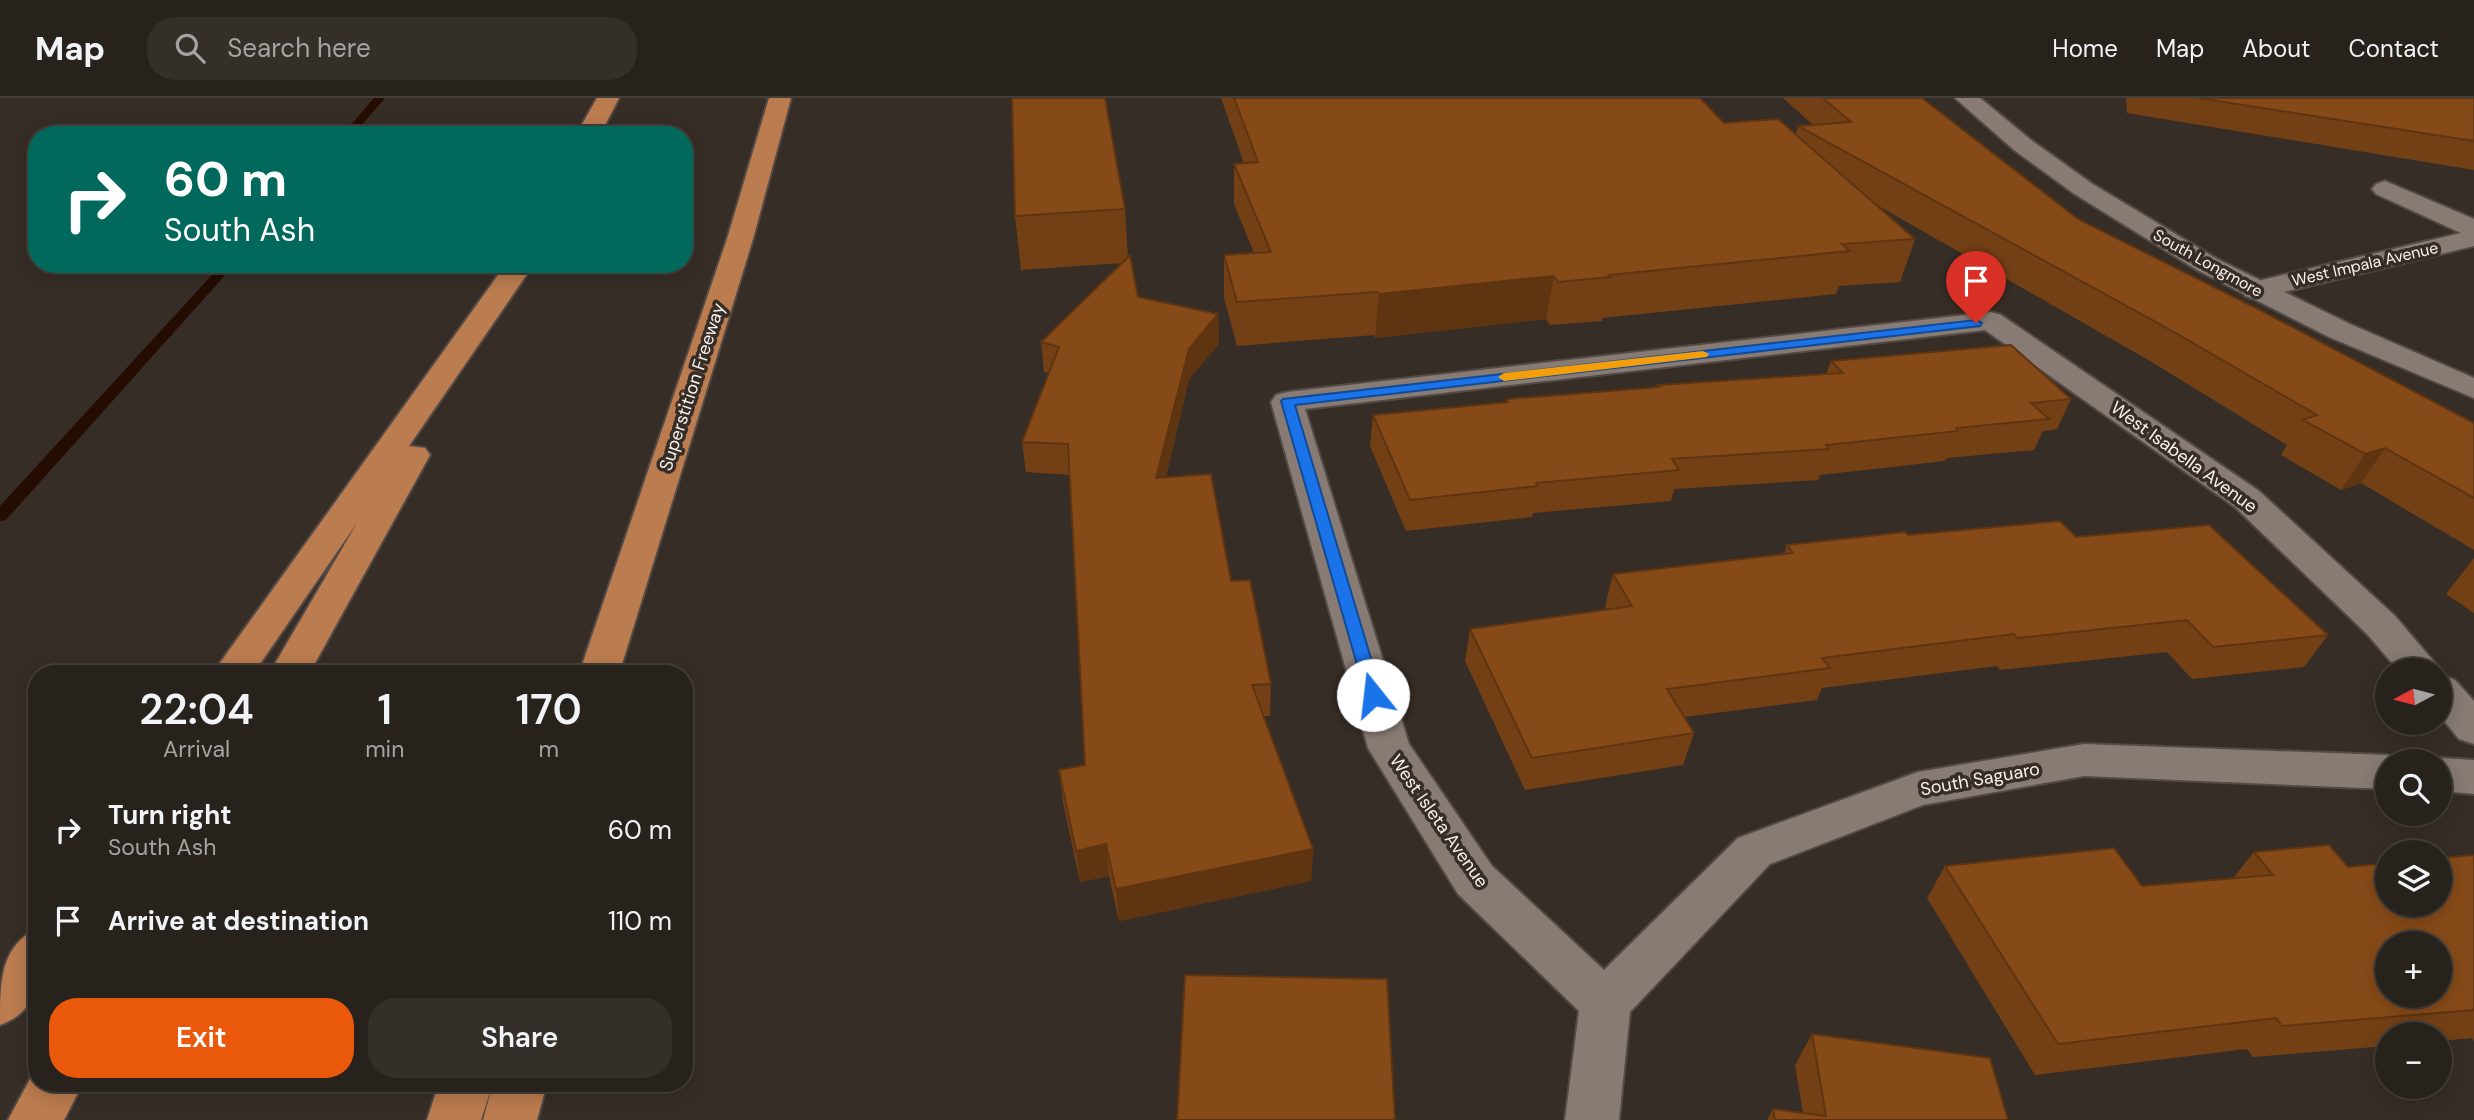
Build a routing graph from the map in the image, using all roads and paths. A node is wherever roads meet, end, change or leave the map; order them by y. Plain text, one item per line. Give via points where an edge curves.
1 (608, 98) edge
2 (780, 98) edge
3 (1966, 98) edge
4 (594, 126) edge
5 (2385, 189) dead end
6 (2474, 229) edge
7 (2474, 238) edge
8 (740, 239) junction
9 (515, 273) edge
10 (516, 273) edge
11 (2255, 290) junction
12 (1991, 321) joint
13 (2474, 389) edge
14 (2410, 658) edge
15 (238, 665) edge
16 (294, 665) edge
17 (602, 665) edge
18 (628, 665) edge
19 (2452, 703) edge
20 (2474, 728) edge
21 (2375, 772) edge
22 (2452, 776) edge
23 (2474, 777) edge
24 (28, 963) edge
25 (0, 1002) edge
26 (1605, 1003) junction
27 (51, 1092) edge
28 (463, 1092) edge
29 (518, 1092) edge
30 (35, 1120) edge
31 (454, 1120) edge
32 (510, 1120) edge
33 (1592, 1120) edge

1 - 4 highway
2 - 8 highway, Superstition Freeway
3 - 11 street, South Longmore via 2060,175
5 - 6 street
7 - 11 street, West Impala Avenue
8 - 17 highway, Superstition Freeway
8 - 18 highway
9 - 15 highway
10 - 16 highway
11 - 13 street, South Longmore
12 - 14 street, West Isabella Avenue via 2247,499
12 - 26 street, West Isleta Avenue via 1287,401 1389,748 1475,880
19 - 20 street
21 - 26 street, South Saguaro via 2084,760 1918,789 1754,851
22 - 23 street
24 - 25 highway
26 - 33 street
27 - 30 highway
28 - 31 highway
29 - 32 highway

